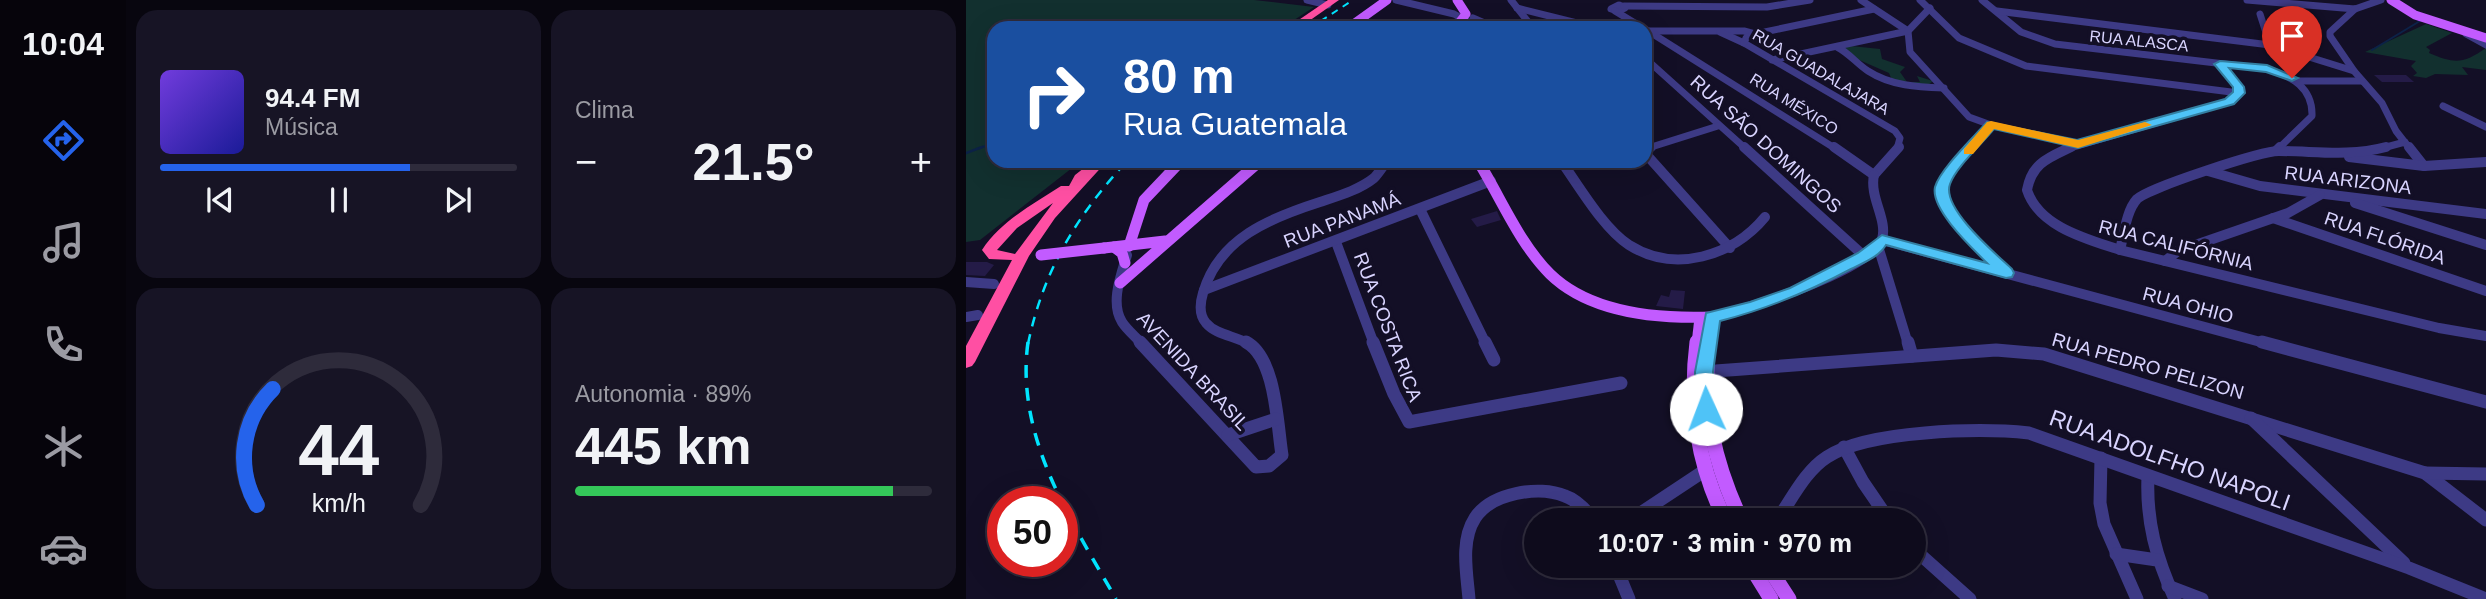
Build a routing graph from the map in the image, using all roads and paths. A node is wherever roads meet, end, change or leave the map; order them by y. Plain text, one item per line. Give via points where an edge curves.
1 (1307, 0) edge
2 (1387, 0) edge
3 (1396, 0) edge
4 (1457, 0) edge
5 (1511, 0) edge
6 (1810, 0) edge
7 (1861, 0) edge
8 (1920, 0) edge
9 (1982, 0) edge
10 (2247, 0) edge
11 (2391, 0) edge
12 (2377, 1) edge
13 (1331, 2) edge
14 (1517, 8) junction
15 (1930, 8) junction
16 (1619, 9) edge
17 (1874, 9) junction
18 (2355, 9) junction
19 (1997, 11) junction
20 (2260, 14) dead end
21 (1464, 17) junction
22 (1302, 21) edge
23 (1358, 21) edge
24 (1461, 21) edge
25 (1470, 21) edge
26 (1527, 21) edge
27 (1569, 21) edge
28 (1652, 30) edge
29 (2457, 30) junction
30 (1908, 31) junction
31 (1720, 32) junction
32 (1652, 34) edge
33 (1755, 34) junction
34 (2486, 38) edge
35 (1744, 43) junction
36 (2270, 45) junction
37 (2486, 45) edge
38 (1837, 47) junction
39 (1772, 60) junction
40 (2220, 64) junction
41 (1652, 65) edge
42 (2354, 71) junction
43 (2298, 81) junction
44 (2362, 81) junction
45 (1944, 88) junction
46 (2239, 93) junction
47 (2443, 106) dead end
48 (1991, 125) junction
49 (1718, 126) junction
50 (2486, 127) edge
51 (2404, 142) junction
52 (2078, 144) junction
53 (1652, 149) edge
54 (2276, 151) junction
55 (2332, 155) junction
56 (1652, 159) edge
57 (2486, 162) edge
58 (2424, 166) junction
59 (1093, 168) edge
60 (1174, 168) edge
61 (1252, 168) edge
62 (1383, 168) edge
63 (1483, 168) edge
64 (1566, 168) edge
65 (2208, 171) junction
66 (1088, 172) junction
67 (1874, 175) junction
68 (1491, 181) junction
69 (1066, 189) junction
70 (2320, 195) junction
71 (2336, 197) junction
72 (2411, 205) junction
73 (1420, 209) junction
74 (2486, 214) edge
75 (1044, 216) junction
76 (1765, 217) dead end
77 (2273, 218) junction
78 (2410, 220) junction
79 (1014, 226) junction
80 (1134, 226) junction
81 (1881, 240) junction
82 (1165, 241) junction
83 (1336, 242) junction
84 (1130, 244) junction
85 (2486, 245) edge
86 (1108, 246) junction
87 (1730, 248) junction
88 (2186, 248) junction
89 (2120, 250) junction
90 (1029, 254) junction
91 (1864, 256) junction
92 (2165, 261) junction
93 (1125, 263) junction
94 (2180, 264) junction
95 (2006, 273) junction
96 (966, 282) edge
97 (1120, 283) junction
98 (994, 284) junction
99 (1204, 290) junction
100 (2486, 291) edge
101 (972, 316) edge
102 (1706, 318) junction
103 (2486, 335) edge
104 (966, 338) edge
105 (1912, 356) junction
106 (1494, 360) dead end
107 (966, 362) edge
108 (1698, 372) junction
109 (1621, 383) dead end
110 (2486, 402) edge
111 (2249, 416) junction
112 (1276, 419) junction
113 (1228, 435) junction
114 (1844, 447) junction
115 (2101, 458) junction
116 (1704, 471) junction
117 (2425, 473) junction
118 (2486, 474) edge
119 (2148, 476) junction
120 (1582, 508) edge
121 (1648, 508) edge
122 (1721, 508) edge
123 (1735, 508) edge
124 (1786, 508) edge
125 (1881, 508) edge
126 (2482, 515) edge
127 (2116, 554) junction
128 (1926, 560) edge
129 (2157, 560) junction
130 (2409, 568) junction
131 (1620, 578) edge
132 (1758, 578) edge
133 (1776, 578) edge
134 (2172, 592) edge
135 (1469, 599) edge
136 (1629, 599) edge
137 (1771, 599) edge
138 (1790, 599) edge
139 (1970, 599) edge
140 (2137, 599) edge
141 (2202, 599) edge
142 (2486, 599) edge

1 - 13 street
2 - 23 main road
3 - 21 street
4 - 21 main road
5 - 14 street
6 - 16 street via 1767,7
7 - 17 street
8 - 15 street
9 - 19 street, RUA ALASCA
10 - 18 street
11 - 29 main road via 2407,12
12 - 18 street
13 - 22 highway
14 - 26 street
14 - 27 street
15 - 30 street
15 - 46 street via 1959,38 2025,66
17 - 30 street
17 - 33 street
18 - 42 street via 2329,34
19 - 36 street
19 - 40 street, RUA ALASCA via 2021,32 2055,44
20 - 36 street
21 - 24 main road
21 - 25 street
28 - 31 street
29 - 34 main road
29 - 37 street
30 - 38 street
30 - 45 street via 1913,57
31 - 33 street
31 - 35 street, RUA GUADALAJARA
32 - 67 street, RUA MÉXICO
33 - 35 street
35 - 39 street, RUA GUADALAJARA
36 - 42 street
38 - 39 street
38 - 45 street via 1892,83
39 - 67 street, RUA GUADALAJARA via 1895,131 1899,147
40 - 43 street, RUA ALASCA via 2267,69
40 - 46 street
41 - 49 street, RUA SÃO DOMINGOS
42 - 44 street
43 - 44 street
43 - 54 street via 2311,100 2312,116
44 - 51 street via 2382,103
45 - 48 street via 1963,112
46 - 52 street, RUA CALIFÓRNIA via 2225,103
47 - 50 street
48 - 52 street
48 - 95 street via 1942,186 1942,197 1974,242
49 - 53 street
49 - 91 street, RUA SÃO DOMINGOS
51 - 55 street
51 - 58 street
52 - 89 street, RUA CALIFÓRNIA via 2036,166 2030,174 2029,196 2060,227
54 - 55 street
54 - 65 street
55 - 58 street
56 - 87 street
57 - 58 street
59 - 66 highway
60 - 80 main road, AVENIDA BRASIL via 1144,200
61 - 82 main road
62 - 99 street via 1365,183 1245,232 1220,256
63 - 68 main road
64 - 87 street via 1628,244 1675,259 1711,256
65 - 70 street, RUA ARIZONA via 2241,183
65 - 89 street via 2137,199
66 - 69 highway
66 - 75 highway
67 - 81 street
68 - 73 street, RUA PANAMÁ
68 - 102 main road via 1530,246 1558,281 1589,298 1634,312
69 - 75 highway
69 - 79 highway
70 - 71 street, RUA ARIZONA
70 - 77 street
71 - 72 street, RUA ARIZONA
71 - 78 street
72 - 74 street, RUA ARIZONA
72 - 78 street via 2402,211
73 - 83 street, RUA PANAMÁ
73 - 106 street
75 - 79 highway
75 - 90 highway
76 - 87 street via 1750,237
77 - 88 street
77 - 100 street, RUA FLÓRIDA
78 - 85 street
79 - 90 highway via 989,250 994,256
80 - 84 main road, AVENIDA BRASIL
80 - 86 main road
81 - 91 street
81 - 95 street, RUA OHIO
81 - 105 street
82 - 84 main road
82 - 97 main road
83 - 99 street, RUA PANAMÁ
83 - 109 street, RUA COSTA RICA via 1391,388 1409,422
84 - 86 main road
84 - 93 street, AVENIDA BRASIL
86 - 90 main road, bridge
86 - 93 main road via 1122,253
88 - 92 street
88 - 94 street
89 - 92 street, RUA CALIFÓRNIA
90 - 98 highway
90 - 107 highway
91 - 102 street via 1781,297
92 - 94 street, RUA CALIFÓRNIA
93 - 97 street, AVENIDA BRASIL
94 - 103 street, RUA CALIFÓRNIA via 2439,328
95 - 110 street, RUA OHIO
96 - 98 street
97 - 113 street, AVENIDA BRASIL via 1117,310 1122,322
98 - 101 highway
99 - 112 street via 1200,308 1207,325 1251,345 1263,359
101 - 104 highway
102 - 108 main road
105 - 108 street, RUA PEDRO PELIZON
105 - 111 street, RUA PEDRO PELIZON via 1996,350 2044,354
108 - 116 main road via 1692,406
108 - 123 main road via 1712,448
111 - 117 street, RUA PEDRO PELIZON
111 - 130 street
112 - 113 street
112 - 113 street, AVENIDA BRASIL via 1282,455 1264,468 1256,467
114 - 115 street, RUA ADOLFHO NAPOLI via 1874,439 2010,431 2044,437
114 - 124 street, RUA ADOLFHO NAPOLI via 1816,467
114 - 125 street
115 - 119 street, RUA ADOLFHO NAPOLI
115 - 127 street via 2100,503
116 - 121 street
116 - 122 main road
117 - 118 street
117 - 126 street, RUA PEDRO PELIZON
119 - 129 street via 2146,512
119 - 130 street, RUA ADOLFHO NAPOLI
120 - 135 street via 1560,494 1539,492 1508,497 1482,510 1470,527 1466,558
127 - 129 street
127 - 140 street
128 - 139 street
129 - 134 street
130 - 142 street, RUA ADOLFHO NAPOLI
131 - 136 street
132 - 137 main road
133 - 138 main road
134 - 141 street

